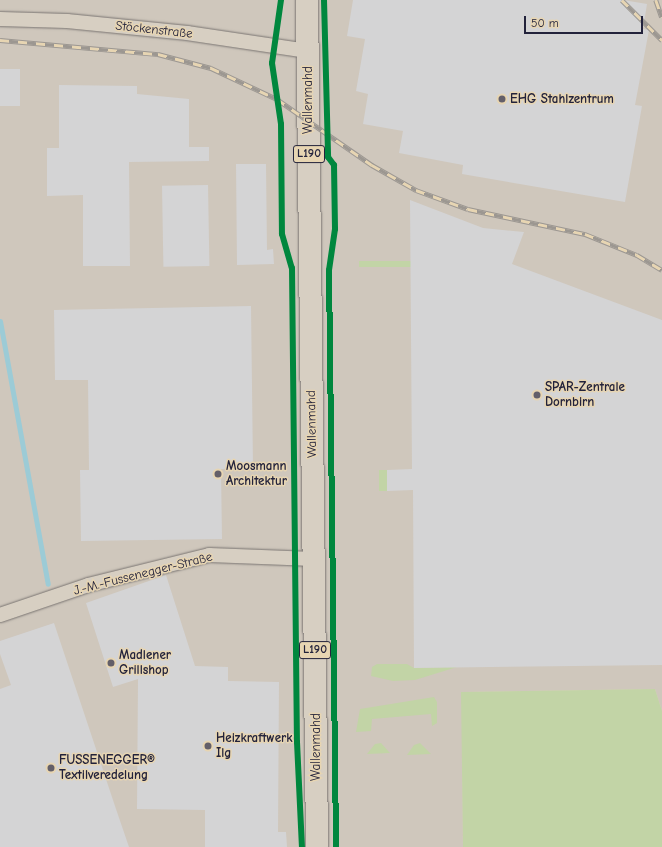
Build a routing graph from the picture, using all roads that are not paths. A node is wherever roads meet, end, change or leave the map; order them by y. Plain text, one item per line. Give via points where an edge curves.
1 (307, 0) edge
2 (0, 19) edge
3 (308, 51) junction
4 (314, 559) junction
5 (0, 615) edge
6 (317, 847) edge

1 - 3 main road, Wallenmahd / L190
2 - 3 street, Stöckenstraße via 67,21 180,32
3 - 4 main road, Wallenmahd / L190
4 - 5 street, J.-M.-Fussenegger-Straße via 209,555 88,585
4 - 6 main road, Wallenmahd / L190

